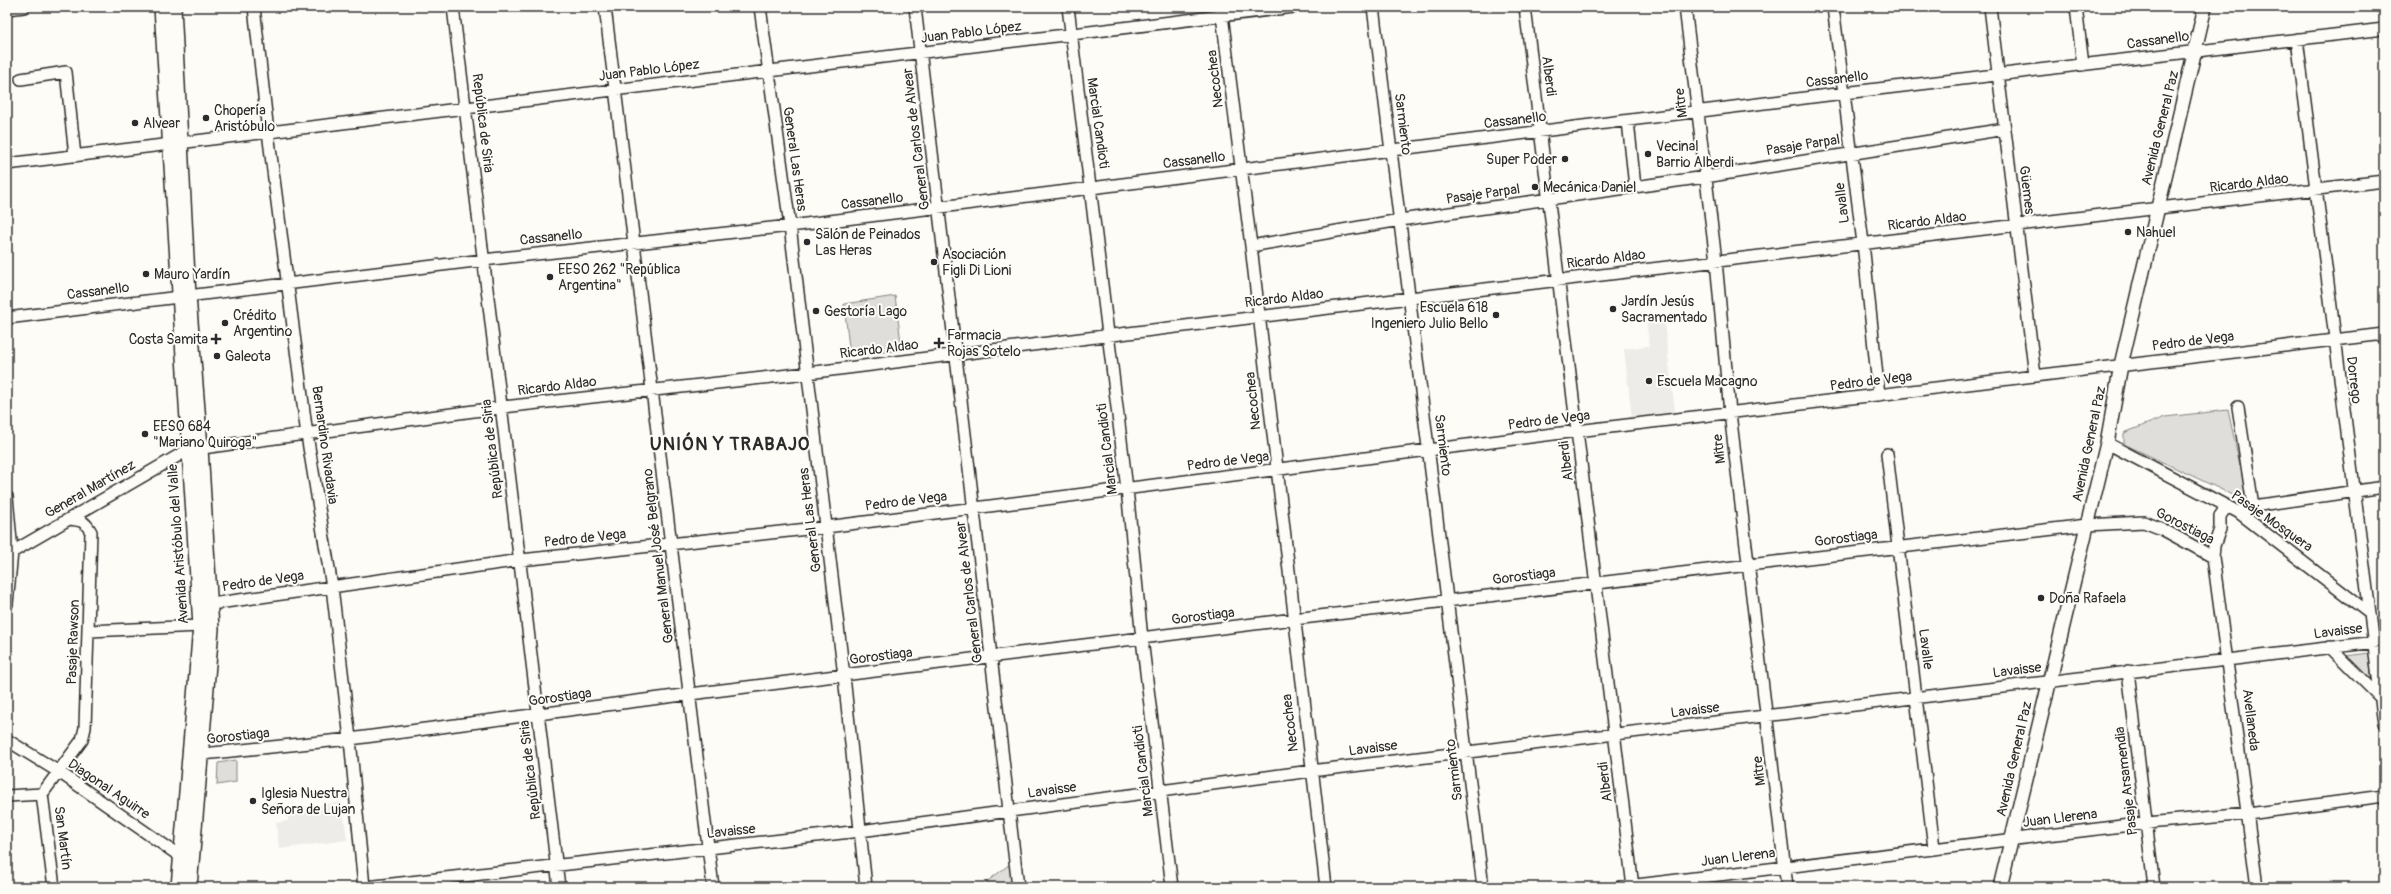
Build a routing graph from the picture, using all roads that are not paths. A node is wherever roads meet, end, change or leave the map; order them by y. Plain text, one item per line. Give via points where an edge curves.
1 (24, 7) edge
2 (161, 7) edge
3 (174, 7) edge
4 (254, 7) edge
5 (453, 7) edge
6 (605, 7) edge
7 (760, 7) edge
8 (915, 7) edge
9 (1068, 7) edge
10 (1294, 7) edge
11 (1373, 7) edge
12 (1525, 7) edge
13 (1685, 7) edge
14 (1833, 7) edge
15 (1990, 7) edge
16 (2076, 7) edge
17 (2205, 7) edge
18 (7, 9) edge
19 (1221, 12) edge
20 (2384, 29) edge
21 (1071, 35) junction
22 (2297, 39) junction
23 (2195, 50) junction
24 (920, 52) junction
25 (2083, 65) junction
26 (768, 71) junction
27 (1999, 76) junction
28 (20, 80) dead end
29 (616, 90) junction
30 (1844, 93) junction
31 (466, 108) junction
32 (1697, 111) junction
33 (1628, 121) junction
34 (2005, 129) junction
35 (268, 132) junction
36 (1541, 132) junction
37 (174, 144) junction
38 (1391, 150) junction
39 (1851, 152) junction
40 (74, 156) junction
41 (7, 164) edge
42 (1241, 169) junction
43 (1705, 177) junction
44 (2384, 182) edge
45 (1635, 187) junction
46 (1091, 188) junction
47 (2317, 189) junction
48 (1549, 200) junction
49 (939, 208) junction
50 (2157, 209) junction
51 (1400, 220) junction
52 (2017, 225) junction
53 (790, 226) junction
54 (635, 243) junction
55 (1862, 243) junction
56 (1251, 246) junction
57 (484, 260) junction
58 (1716, 261) junction
59 (1557, 280) junction
60 (288, 283) junction
61 (183, 296) junction
62 (1410, 298) junction
63 (1259, 316) junction
64 (7, 318) edge
65 (2384, 334) edge
66 (1108, 337) junction
67 (2334, 340) junction
68 (956, 354) junction
69 (2121, 365) junction
70 (808, 373) junction
71 (2035, 376) junction
72 (653, 390) junction
73 (1879, 395) junction
74 (502, 407) junction
75 (2238, 407) dead end
76 (1730, 413) junction
77 (1578, 431) junction
78 (307, 435) junction
79 (2107, 443) junction
80 (195, 449) junction
81 (1429, 451) junction
82 (1887, 454) dead end
83 (1276, 470) junction
84 (2384, 487) edge
85 (1127, 489) junction
86 (2353, 491) junction
87 (7, 497) edge
88 (2227, 506) junction
89 (2253, 506) junction
90 (975, 508) junction
91 (2238, 512) junction
92 (69, 519) junction
93 (2087, 525) junction
94 (826, 527) junction
95 (671, 543) junction
96 (1898, 547) junction
97 (10, 553) edge
98 (2213, 557) junction
99 (521, 560) junction
100 (1748, 564) junction
101 (1596, 582) junction
102 (332, 586) junction
103 (1449, 600) junction
104 (7, 604) edge
105 (211, 604) junction
106 (2369, 613) junction
107 (1294, 619) junction
108 (200, 626) junction
109 (89, 631) junction
110 (1142, 639) junction
111 (2379, 642) edge
112 (2330, 647) junction
113 (992, 657) junction
114 (2228, 659) junction
115 (2128, 671) junction
116 (844, 676) junction
117 (2048, 681) junction
118 (690, 694) junction
119 (2380, 696) junction
120 (1917, 697) junction
121 (538, 715) junction
122 (1767, 716) junction
123 (2384, 724) edge
124 (1614, 735) junction
125 (350, 739) junction
126 (7, 740) edge
127 (1467, 752) junction
128 (188, 755) junction
129 (202, 755) junction
130 (1311, 771) junction
131 (58, 772) junction
132 (1160, 790) junction
133 (42, 794) junction
134 (7, 796) edge
135 (2384, 796) edge
136 (1009, 811) junction
137 (2248, 814) junction
138 (2147, 823) junction
139 (860, 832) junction
140 (2011, 839) junction
141 (1934, 848) junction
142 (708, 849) junction
143 (181, 856) junction
144 (192, 864) junction
145 (556, 865) junction
146 (1785, 866) junction
147 (462, 881) edge
148 (1633, 886) edge
149 (54, 887) edge
150 (178, 887) edge
151 (190, 887) edge
152 (365, 887) edge
153 (559, 887) edge
154 (713, 887) edge
155 (866, 887) edge
156 (1018, 887) edge
157 (1172, 887) edge
158 (1326, 887) edge
159 (1483, 887) edge
160 (1620, 887) edge
161 (1787, 887) edge
162 (2000, 887) edge
163 (2154, 887) edge
164 (2257, 887) edge

1 - 18 street
2 - 37 main road, Avenida Aristóbulo del Valle
3 - 37 main road, Avenida Aristóbulo del Valle
4 - 35 street, Bernardino Rivadavia
5 - 31 street, República de Siria
6 - 29 street, General Manuel José Belgrano
7 - 26 street, General Las Heras
8 - 24 street, General Carlos de Alvear
9 - 21 street, Marcial Candioti
10 - 19 street, Juan Pablo López
11 - 38 street, Sarmiento
12 - 36 street, Alberdi
13 - 32 street, Mitre
14 - 30 street, Lavalle
15 - 27 street, Güemes
16 - 25 street
17 - 23 main road, Avenida General Paz
19 - 21 street, Juan Pablo López
19 - 42 street, Necochea
20 - 22 street, Cassanello
21 - 24 street, Juan Pablo López
21 - 46 street, Marcial Candioti
22 - 23 street, Cassanello
22 - 47 street, Dorrego
23 - 25 street, Cassanello
23 - 50 main road, Avenida General Paz
24 - 26 street, Juan Pablo López
24 - 49 street, General Carlos de Alvear
25 - 27 street, Cassanello
26 - 29 street, Juan Pablo López
26 - 53 street, General Las Heras
27 - 30 street, Cassanello
27 - 34 street, Güemes
28 - 40 street via 66,72
29 - 31 street, Juan Pablo López
29 - 54 street, General Manuel José Belgrano
30 - 32 street, Cassanello
30 - 39 street, Lavalle
31 - 35 street, Juan Pablo López
31 - 57 street, República de Siria
32 - 33 street, Cassanello
32 - 43 street, Mitre
33 - 36 street, Cassanello
33 - 45 street
34 - 39 street, Pasaje Parpal
34 - 52 street, Güemes
35 - 37 street, Juan Pablo López
35 - 60 street, Bernardino Rivadavia
36 - 38 street, Cassanello
36 - 48 street, Alberdi
37 - 40 street, Juan Pablo López
37 - 61 main road, Avenida Aristóbulo del Valle
38 - 42 street, Cassanello
38 - 51 street, Sarmiento
39 - 43 street, Pasaje Parpal
39 - 55 street, Lavalle
40 - 41 street, Juan Pablo López
42 - 46 street, Cassanello
42 - 56 street, Necochea
43 - 45 street, Pasaje Parpal
43 - 58 street, Mitre
44 - 47 street, Ricardo Aldao
45 - 48 street, Pasaje Parpal
46 - 49 street, Cassanello
46 - 66 street, Marcial Candioti
47 - 50 street, Ricardo Aldao
47 - 67 street, Dorrego
48 - 51 street, Pasaje Parpal
48 - 59 street, Alberdi
49 - 53 street, Cassanello
49 - 68 street, General Carlos de Alvear
50 - 52 street, Ricardo Aldao
50 - 69 main road, Avenida General Paz
51 - 56 street, Pasaje Parpal
51 - 62 street, Sarmiento
52 - 55 street, Ricardo Aldao
52 - 71 street, Güemes
53 - 54 street, Cassanello
53 - 70 street, General Las Heras
54 - 57 street, Cassanello
54 - 72 street, General Manuel José Belgrano
55 - 58 street, Ricardo Aldao
55 - 73 street, Lavalle
56 - 63 street, Necochea
57 - 60 street, Cassanello
57 - 74 street, República de Siria
58 - 59 street, Ricardo Aldao
58 - 76 street, Mitre
59 - 62 street, Ricardo Aldao
59 - 77 street, Alberdi
60 - 61 street, Cassanello
60 - 78 street, Bernardino Rivadavia
61 - 64 street, Cassanello
61 - 80 main road, Avenida Aristóbulo del Valle
62 - 63 street, Ricardo Aldao
62 - 81 street, Sarmiento
63 - 66 street, Ricardo Aldao
63 - 83 street, Necochea
65 - 67 street, Pedro de Vega
66 - 68 street, Ricardo Aldao
66 - 85 street, Marcial Candioti
67 - 69 street, Pedro de Vega
67 - 86 street, Dorrego
68 - 70 street, Ricardo Aldao
68 - 90 street, General Carlos de Alvear
69 - 71 street, Pedro de Vega
69 - 79 main road, Avenida General Paz
70 - 72 street, Ricardo Aldao
70 - 94 street, General Las Heras
71 - 73 street, Pedro de Vega
72 - 74 street, Ricardo Aldao
72 - 95 street, General Manuel José Belgrano
73 - 76 street, Pedro de Vega
74 - 78 street, Ricardo Aldao
74 - 99 street, República de Siria
75 - 89 street
76 - 77 street, Pedro de Vega
76 - 100 street, Mitre
77 - 81 street, Pedro de Vega
77 - 101 street, Alberdi
78 - 80 street, Ricardo Aldao
78 - 102 street, Bernardino Rivadavia
79 - 88 street, Pasaje Mosquera
79 - 93 main road, Avenida General Paz
80 - 92 street, General Martínez
80 - 105 main road, Avenida Aristóbulo del Valle
80 - 108 main road, Avenida Aristóbulo del Valle
81 - 83 street, Pedro de Vega
81 - 103 street, Sarmiento
82 - 96 street, Lavalle
83 - 85 street, Pedro de Vega
83 - 107 street, Necochea
84 - 86 street
85 - 90 street, Pedro de Vega
85 - 110 street, Marcial Candioti
86 - 89 street
86 - 106 street, Dorrego
87 - 97 street
88 - 91 street, Pasaje Mosquera
88 - 98 street, Avellaneda via 2220,516 2220,529
89 - 91 street
90 - 94 street, Pedro de Vega
90 - 113 street, General Carlos de Alvear
91 - 106 street, Pasaje Mosquera
92 - 97 street, General Martínez
92 - 109 street, Pasaje Rawson via 81,520 87,524 91,532
93 - 96 street, Gorostiaga
93 - 98 street, Gorostiaga via 2144,522
93 - 117 main road, Avenida General Paz
94 - 95 street, Pedro de Vega
94 - 116 street, General Las Heras
95 - 99 street, Pedro de Vega
95 - 118 street, General Manuel José Belgrano
96 - 100 street, Gorostiaga
96 - 120 street, Lavalle
97 - 104 street
98 - 114 street, Avellaneda
99 - 102 street, Pedro de Vega
99 - 121 street, República de Siria
100 - 101 street, Gorostiaga
100 - 122 street, Mitre
101 - 103 street, Gorostiaga
101 - 124 street, Alberdi
102 - 105 street, Pedro de Vega
102 - 125 street, Bernardino Rivadavia
103 - 107 street, Gorostiaga
103 - 127 street, Sarmiento
105 - 108 street, Pedro de Vega
105 - 129 main road, Avenida Aristóbulo del Valle via 212,630
106 - 111 street, Dorrego
107 - 110 street, Gorostiaga
107 - 130 street, Necochea
108 - 109 street
108 - 128 main road, Avenida Aristóbulo del Valle
109 - 131 street, Pasaje Rawson via 86,728 82,740
110 - 113 street, Gorostiaga
110 - 132 street, Marcial Candioti
111 - 112 street, Lavaisse
111 - 119 street, Dorrego
112 - 114 street, Lavaisse
112 - 119 street
113 - 116 street, Gorostiaga
113 - 136 street, General Carlos de Alvear
114 - 115 street, Lavaisse
114 - 137 street, Avellaneda
115 - 117 street, Lavaisse
115 - 138 street, Pasaje Arsamendia
116 - 118 street, Gorostiaga
116 - 139 street, General Las Heras
117 - 120 street, Lavaisse
117 - 140 main road, Avenida General Paz
118 - 121 street, Gorostiaga
118 - 142 street, General Manuel José Belgrano
119 - 123 street, Dorrego
120 - 122 street, Lavaisse
120 - 141 street, Lavalle
121 - 125 street, Gorostiaga
121 - 145 street, República de Siria
122 - 124 street, Lavaisse
122 - 146 street, Mitre
124 - 127 street, Lavaisse
124 - 148 street, Alberdi
125 - 129 street, Gorostiaga
125 - 152 street, Bernardino Rivadavia
126 - 131 street, Diagonal Aguirre
127 - 130 street, Lavaisse
127 - 159 street, Sarmiento
128 - 129 street, Gorostiaga
128 - 143 main road, Avenida Aristóbulo del Valle
129 - 144 main road, Avenida Aristóbulo del Valle
130 - 132 street, Lavaisse
130 - 158 street, Necochea
131 - 133 street, Pasaje Rawson
131 - 143 street, Diagonal Aguirre
132 - 136 street, Lavaisse
132 - 157 street, Marcial Candioti
133 - 134 street
133 - 149 street, San Martín
135 - 137 street, Juan Llerena
136 - 139 street, Lavaisse
136 - 156 street, General Carlos de Alvear
137 - 138 street, Juan Llerena
137 - 164 street, Avellaneda
138 - 140 street, Juan Llerena
138 - 163 street, Pasaje Arsamendia
139 - 142 street, Lavaisse
139 - 155 street, General Las Heras
140 - 141 street, Juan Llerena
140 - 162 main road, Avenida General Paz
141 - 146 street, Juan Llerena
142 - 145 street, Lavaisse
142 - 154 street, General Manuel José Belgrano
143 - 144 street, Diagonal Aguirre
143 - 150 main road, Avenida Aristóbulo del Valle
144 - 151 main road, Avenida Aristóbulo del Valle
145 - 147 street, Lavaisse
145 - 153 street, República de Siria
146 - 148 street, Juan Llerena
146 - 161 street, Mitre
147 - 152 street, Lavaisse
148 - 160 street, Juan Llerena

